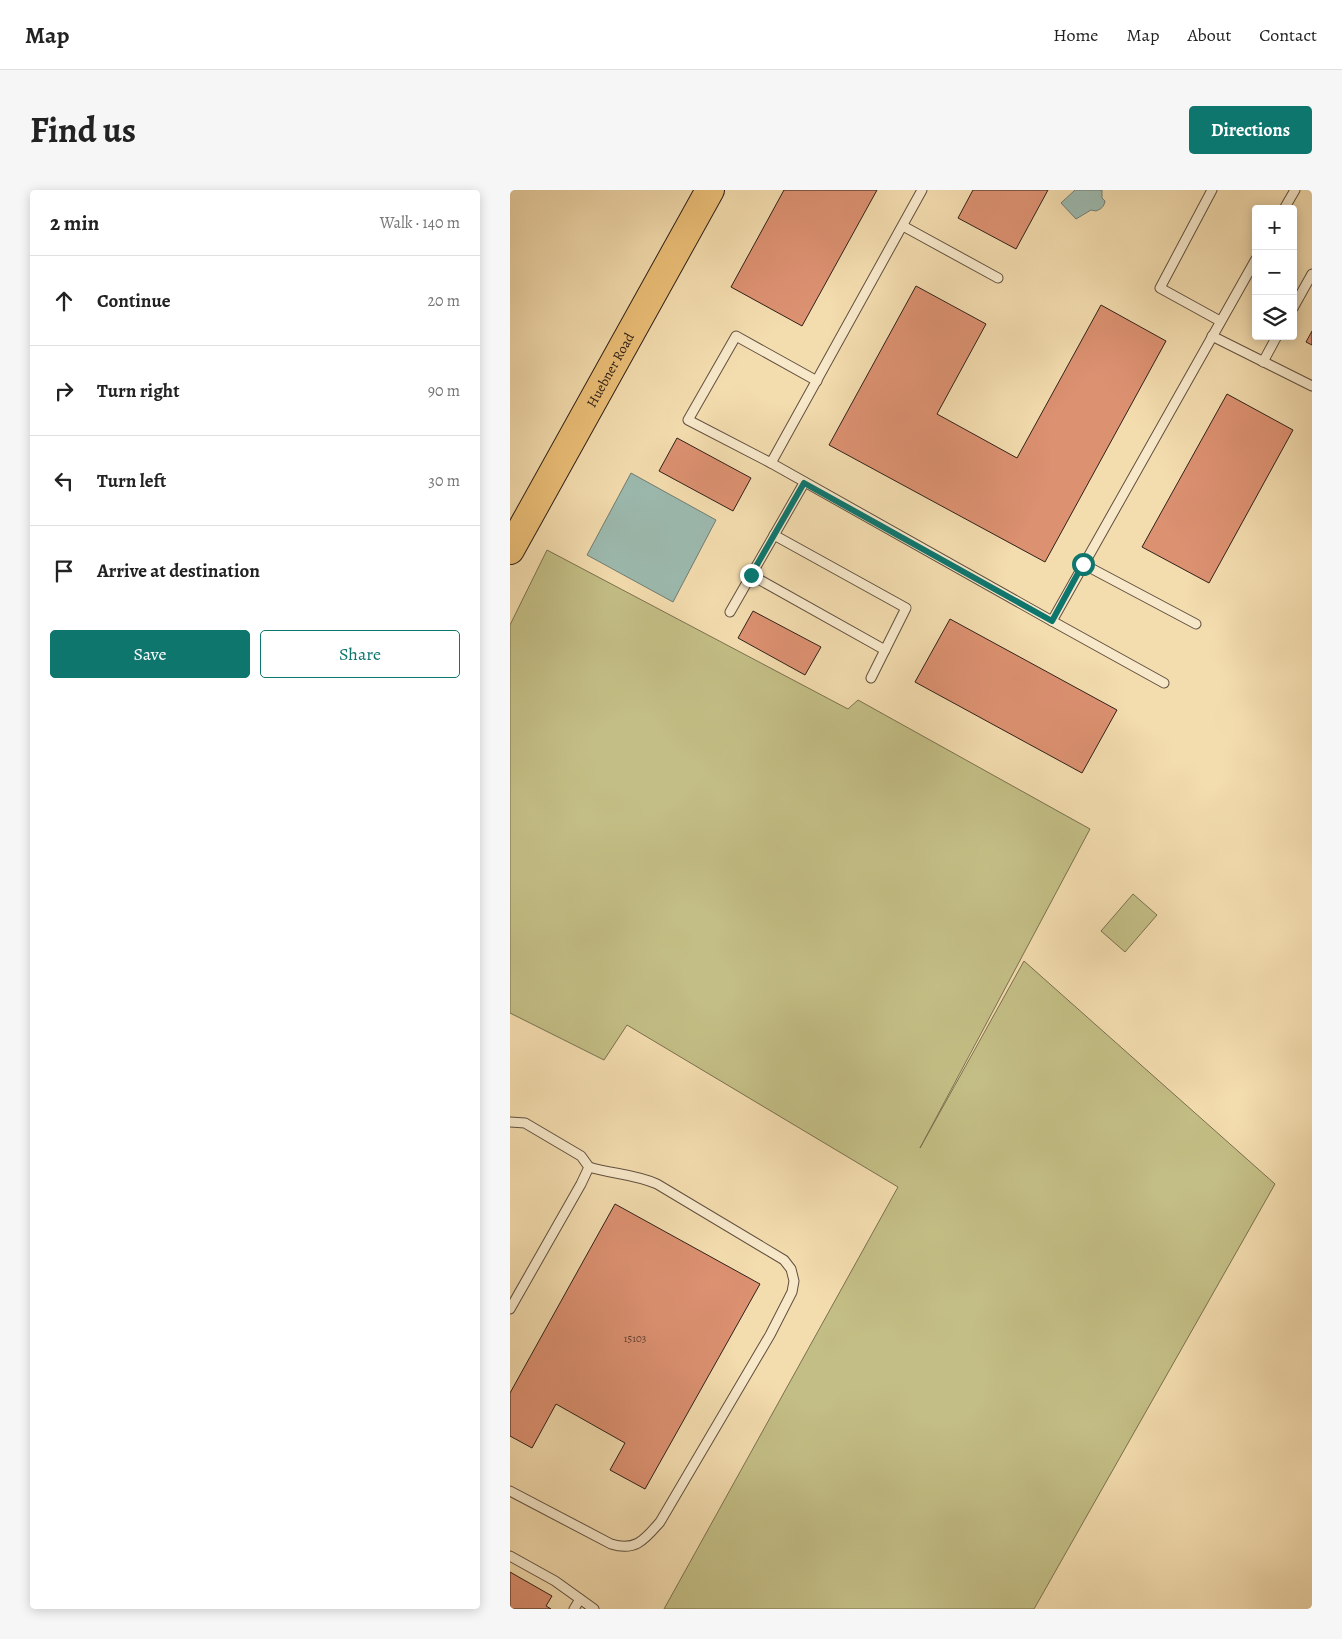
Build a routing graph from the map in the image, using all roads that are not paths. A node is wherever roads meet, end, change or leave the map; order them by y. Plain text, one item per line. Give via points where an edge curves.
1 (710, 190) edge
2 (922, 190) edge
3 (1212, 190) edge
4 (1295, 190) edge
5 (1286, 205) edge
6 (903, 226) junction
7 (1252, 266) edge
8 (1312, 274) edge
9 (998, 278) dead end
10 (1297, 301) edge
11 (1220, 321) junction
12 (1212, 336) junction
13 (1275, 340) edge
14 (1263, 362) junction
15 (817, 381) junction
16 (1312, 386) edge
17 (771, 463) junction
18 (804, 483) junction
19 (774, 535) junction
20 (510, 550) edge
21 (1083, 564) junction
22 (751, 575) junction
23 (730, 612) dead end
24 (1052, 621) junction
25 (1196, 624) dead end
26 (885, 650) junction
27 (871, 678) dead end
28 (1164, 682) dead end
29 (510, 1122) edge
30 (589, 1167) junction
31 (510, 1309) edge
32 (510, 1491) edge
33 (510, 1556) edge
34 (580, 1599) junction
35 (574, 1609) edge
36 (594, 1609) edge

1 - 20 main road, Huebner Road
2 - 6 lane
3 - 11 lane via 1160,288
4 - 5 lane
6 - 9 lane
6 - 15 lane
7 - 11 lane
8 - 10 lane
11 - 12 lane
12 - 14 lane
12 - 21 lane
13 - 14 lane
14 - 16 lane
15 - 17 lane
15 - 17 lane via 736,336 688,420
17 - 18 lane
18 - 19 lane
18 - 24 lane
19 - 22 lane
19 - 26 lane via 906,608
21 - 24 lane
21 - 25 lane
22 - 23 lane
22 - 26 lane
24 - 28 lane
26 - 27 lane
29 - 30 lane via 525,1123 581,1156
30 - 31 lane
30 - 32 lane via 657,1184 784,1260 794,1281 792,1292 660,1522 646,1538 634,1546 612,1544
33 - 34 lane
34 - 35 lane
34 - 36 lane

